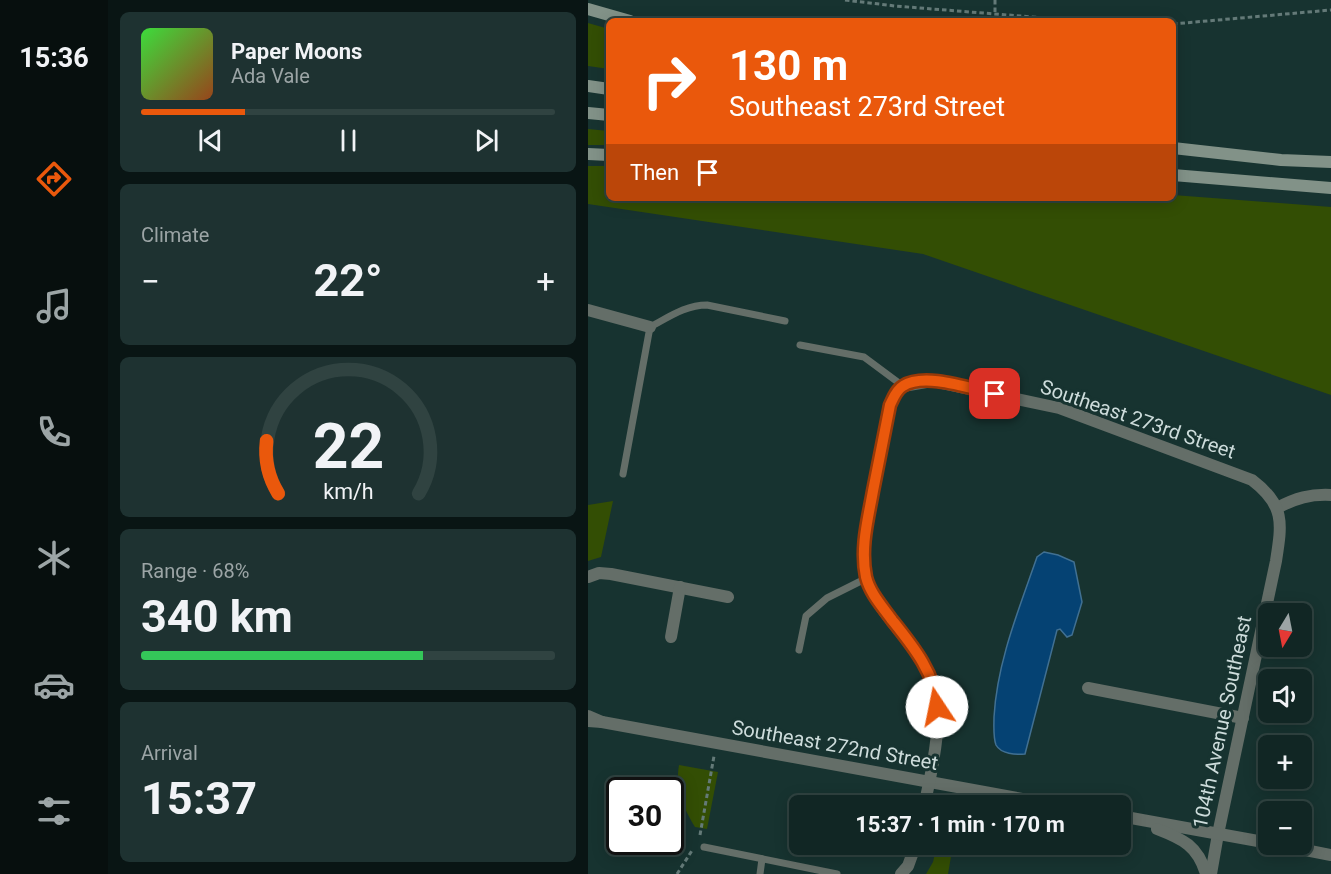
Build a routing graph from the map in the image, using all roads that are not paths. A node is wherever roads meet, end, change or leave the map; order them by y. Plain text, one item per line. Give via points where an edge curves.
1 (588, 9) edge
2 (620, 18) edge
3 (588, 86) edge
4 (606, 88) edge
5 (588, 113) edge
6 (606, 116) edge
7 (1176, 148) edge
8 (588, 154) edge
9 (606, 155) edge
10 (1331, 162) edge
11 (1176, 175) edge
12 (1331, 188) edge
13 (588, 310) edge
14 (785, 321) dead end
15 (650, 327) junction
16 (801, 345) dead end
17 (903, 386) junction
18 (623, 474) dead end
19 (1331, 495) edge
20 (1277, 508) junction
21 (588, 577) edge
22 (867, 578) junction
23 (680, 587) junction
24 (728, 597) dead end
25 (671, 637) dead end
26 (799, 650) dead end
27 (1088, 688) dead end
28 (588, 716) edge
29 (1244, 718) junction
30 (588, 721) edge
31 (602, 722) junction
32 (930, 782) junction
33 (927, 795) edge
34 (1001, 795) edge
35 (1131, 818) edge
36 (1134, 819) junction
37 (1218, 834) junction
38 (1258, 841) edge
39 (700, 845) road end
40 (1312, 851) edge
41 (912, 855) edge
42 (1331, 855) edge
43 (762, 858) junction
44 (760, 874) edge
45 (837, 874) edge
46 (901, 874) edge
47 (1206, 874) edge
48 (1211, 874) edge

1 - 2 main road
3 - 4 main road
5 - 6 main road
7 - 10 main road
8 - 9 main road
11 - 12 main road
13 - 15 street
14 - 15 lane via 697,305
15 - 18 lane
16 - 17 lane via 864,357
17 - 20 street, Southeast 273rd Street via 932,381 1059,408 1252,480 1265,490
17 - 22 street via 890,405 877,471 865,538
19 - 20 street via 1313,494
20 - 29 street, 104th Avenue Southeast via 1280,534 1276,561
21 - 23 street via 611,574
22 - 26 lane via 827,598 806,616
22 - 32 street via 876,599 906,636 931,677 937,694 938,720
23 - 24 street
23 - 25 street
27 - 29 street
28 - 31 street, Southeast 272nd Street
29 - 37 street, 104th Avenue Southeast
30 - 31 street, Southeast 272nd Street
31 - 32 street, Southeast 272nd Street
32 - 33 street
32 - 34 street, Southeast 272nd Street
35 - 36 street
36 - 37 street
36 - 47 street via 1192,847
37 - 38 street
37 - 48 street, 104th Avenue Southeast
39 - 43 lane
40 - 42 street
41 - 46 street
43 - 44 lane
43 - 45 lane

